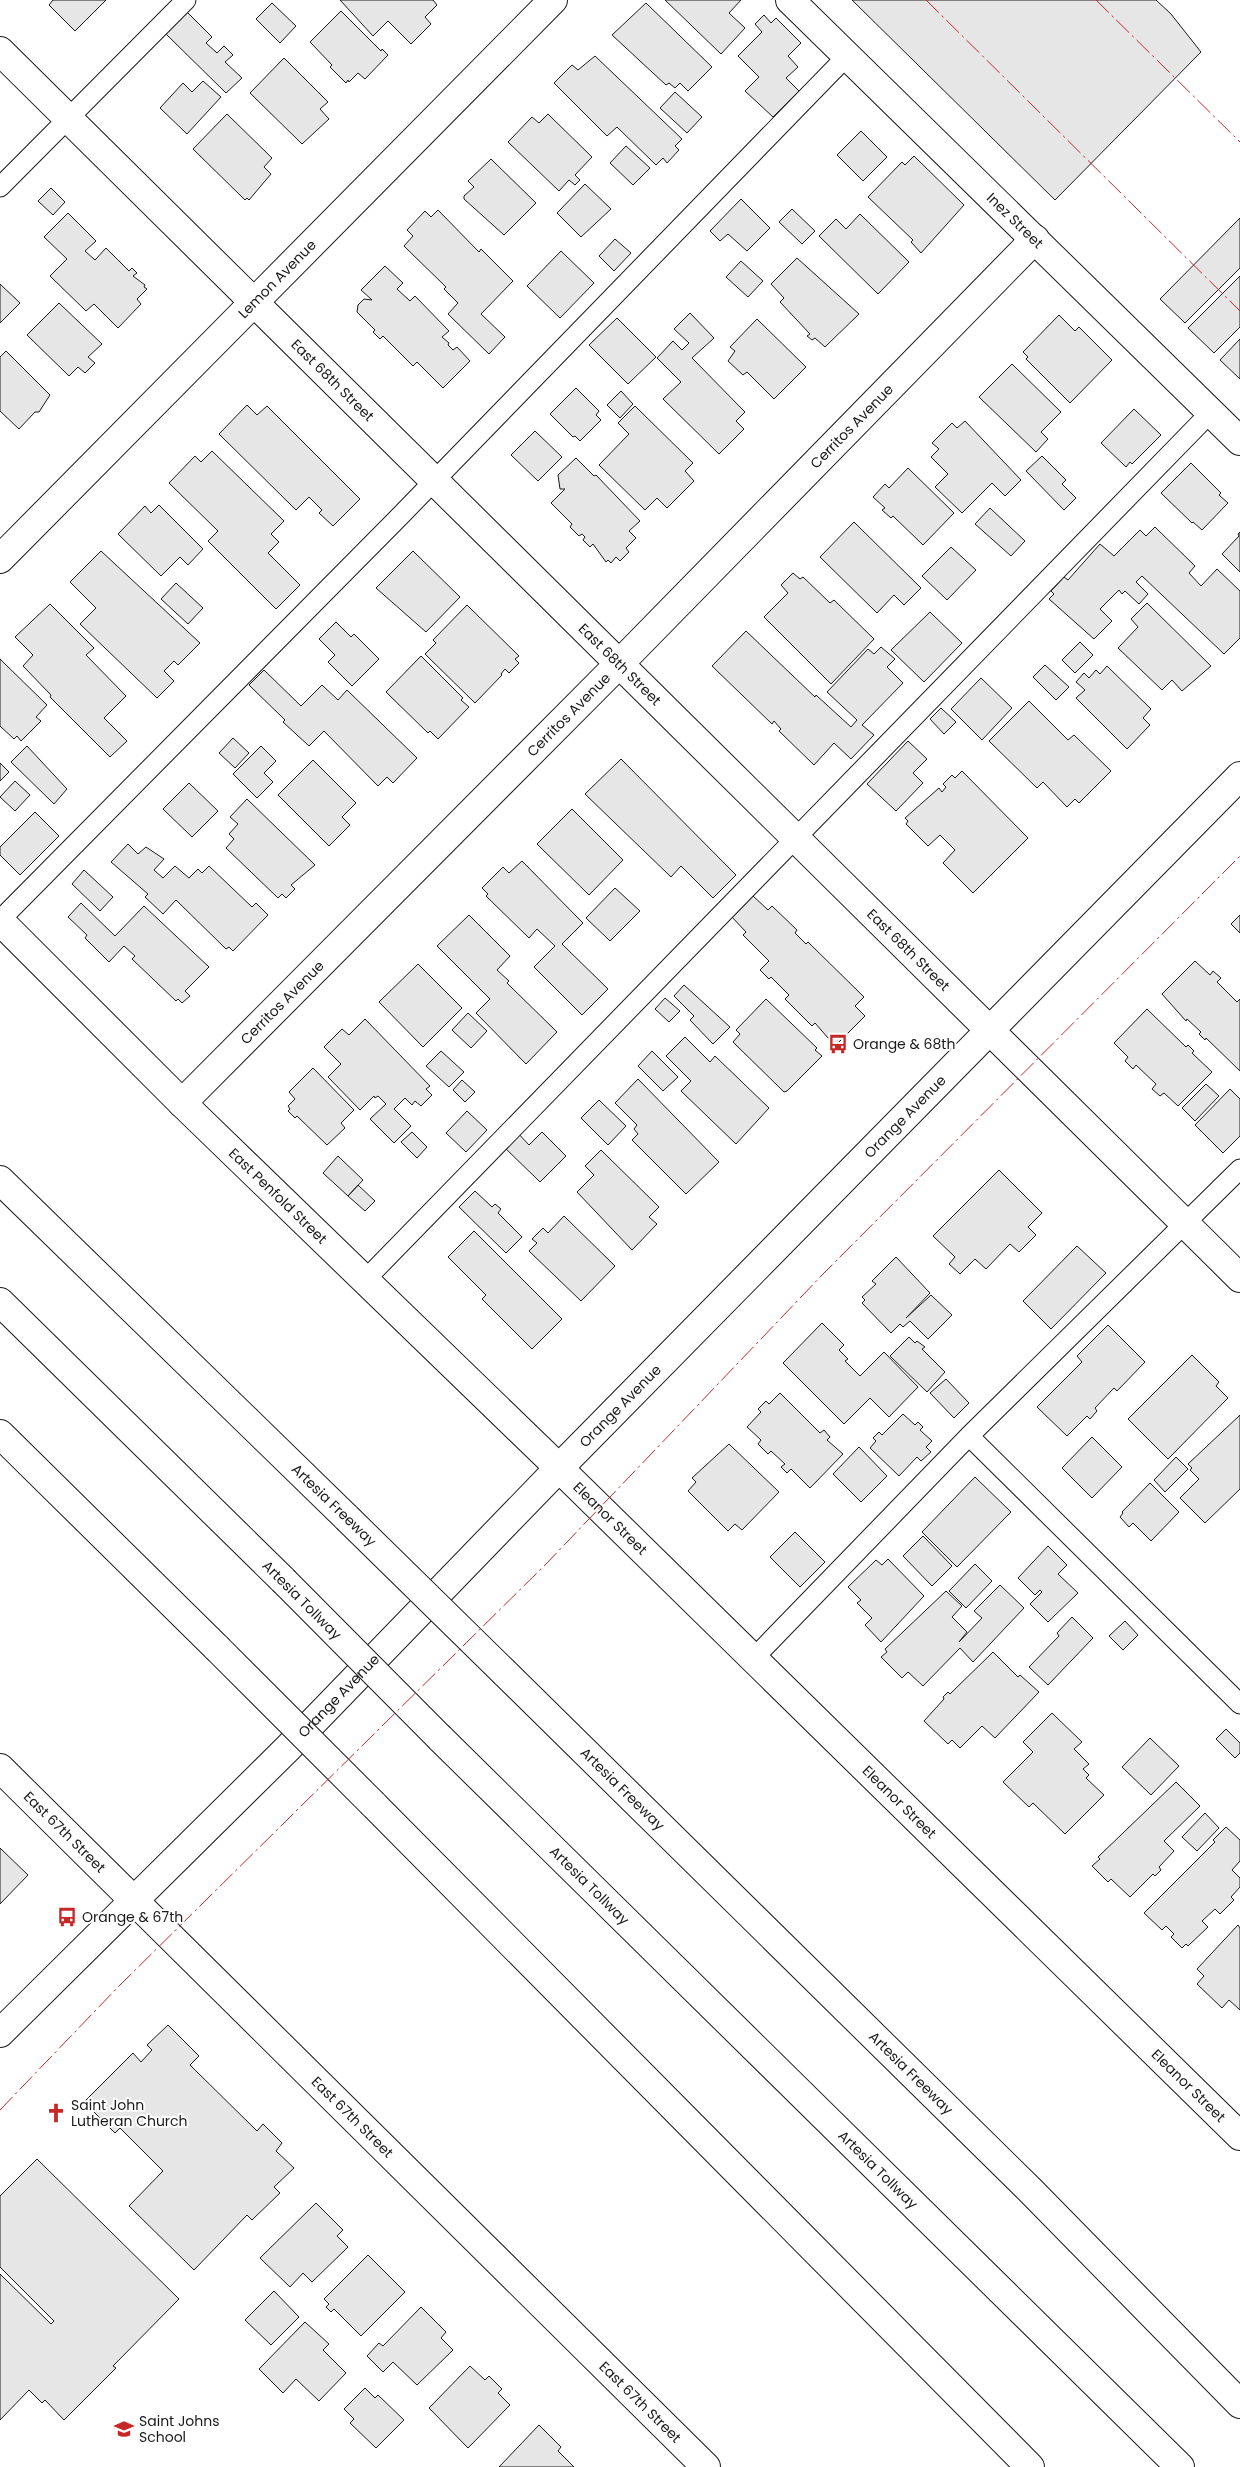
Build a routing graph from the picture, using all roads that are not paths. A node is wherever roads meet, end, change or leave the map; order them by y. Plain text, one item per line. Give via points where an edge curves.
1 (186, 0) edge
2 (553, 0) edge
3 (790, 0) edge
4 (0, 52) edge
5 (847, 56) junction
6 (68, 118) junction
7 (0, 187) edge
8 (1035, 239) junction
9 (253, 302) junction
10 (1211, 412) junction
11 (1240, 441) edge
12 (434, 481) junction
13 (0, 559) edge
14 (619, 664) junction
15 (1240, 776) edge
16 (796, 840) junction
17 (0, 920) edge
18 (989, 1030) junction
19 (182, 1103) junction
20 (1240, 1168) edge
21 (0, 1180) edge
22 (1184, 1223) junction
23 (1240, 1278) edge
24 (365, 1280) junction
25 (0, 1302) edge
26 (0, 1434) edge
27 (969, 1436) junction
28 (558, 1468) junction
29 (753, 1659) junction
30 (1240, 1704) edge
31 (0, 1768) edge
32 (133, 1900) junction
33 (0, 2033) edge
34 (1240, 2136) edge
35 (1240, 2404) edge
36 (706, 2467) edge
37 (1030, 2467) edge
38 (1180, 2467) edge

1 - 6 lane
2 - 9 main road, Lemon Avenue
3 - 5 main road, Inez Street
4 - 6 main road, East 68th Street
5 - 8 main road, Inez Street
5 - 12 lane
6 - 7 lane
6 - 9 main road, East 68th Street
8 - 10 main road, Inez Street
8 - 14 main road, Cerritos Avenue
9 - 12 main road, East 68th Street
9 - 13 main road, Lemon Avenue
10 - 11 main road, Inez Street
10 - 16 lane
12 - 14 main road, East 68th Street
12 - 17 lane
14 - 16 main road, East 68th Street
14 - 19 main road, Cerritos Avenue
15 - 18 main road, Orange Avenue
16 - 18 main road, East 68th Street
16 - 24 lane
17 - 19 main road, East Penfold Street
18 - 22 main road, East 68th Street
18 - 28 main road, Orange Avenue
19 - 24 main road, East Penfold Street
20 - 22 lane
21 - 35 main road, Artesia Freeway, bridge via 1031,2191
22 - 23 main road, East 68th Street
22 - 27 lane
24 - 28 main road, East Penfold Street
25 - 38 main road, Artesia Tollway, bridge
26 - 37 main road, bridge via 217,1648
27 - 29 lane
27 - 30 lane
28 - 29 main road, Eleanor Street
28 - 32 main road, Orange Avenue via 288,1748
29 - 34 main road, Eleanor Street
31 - 32 main road, East 67th Street
32 - 33 main road, Orange Avenue
32 - 36 main road, East 67th Street

